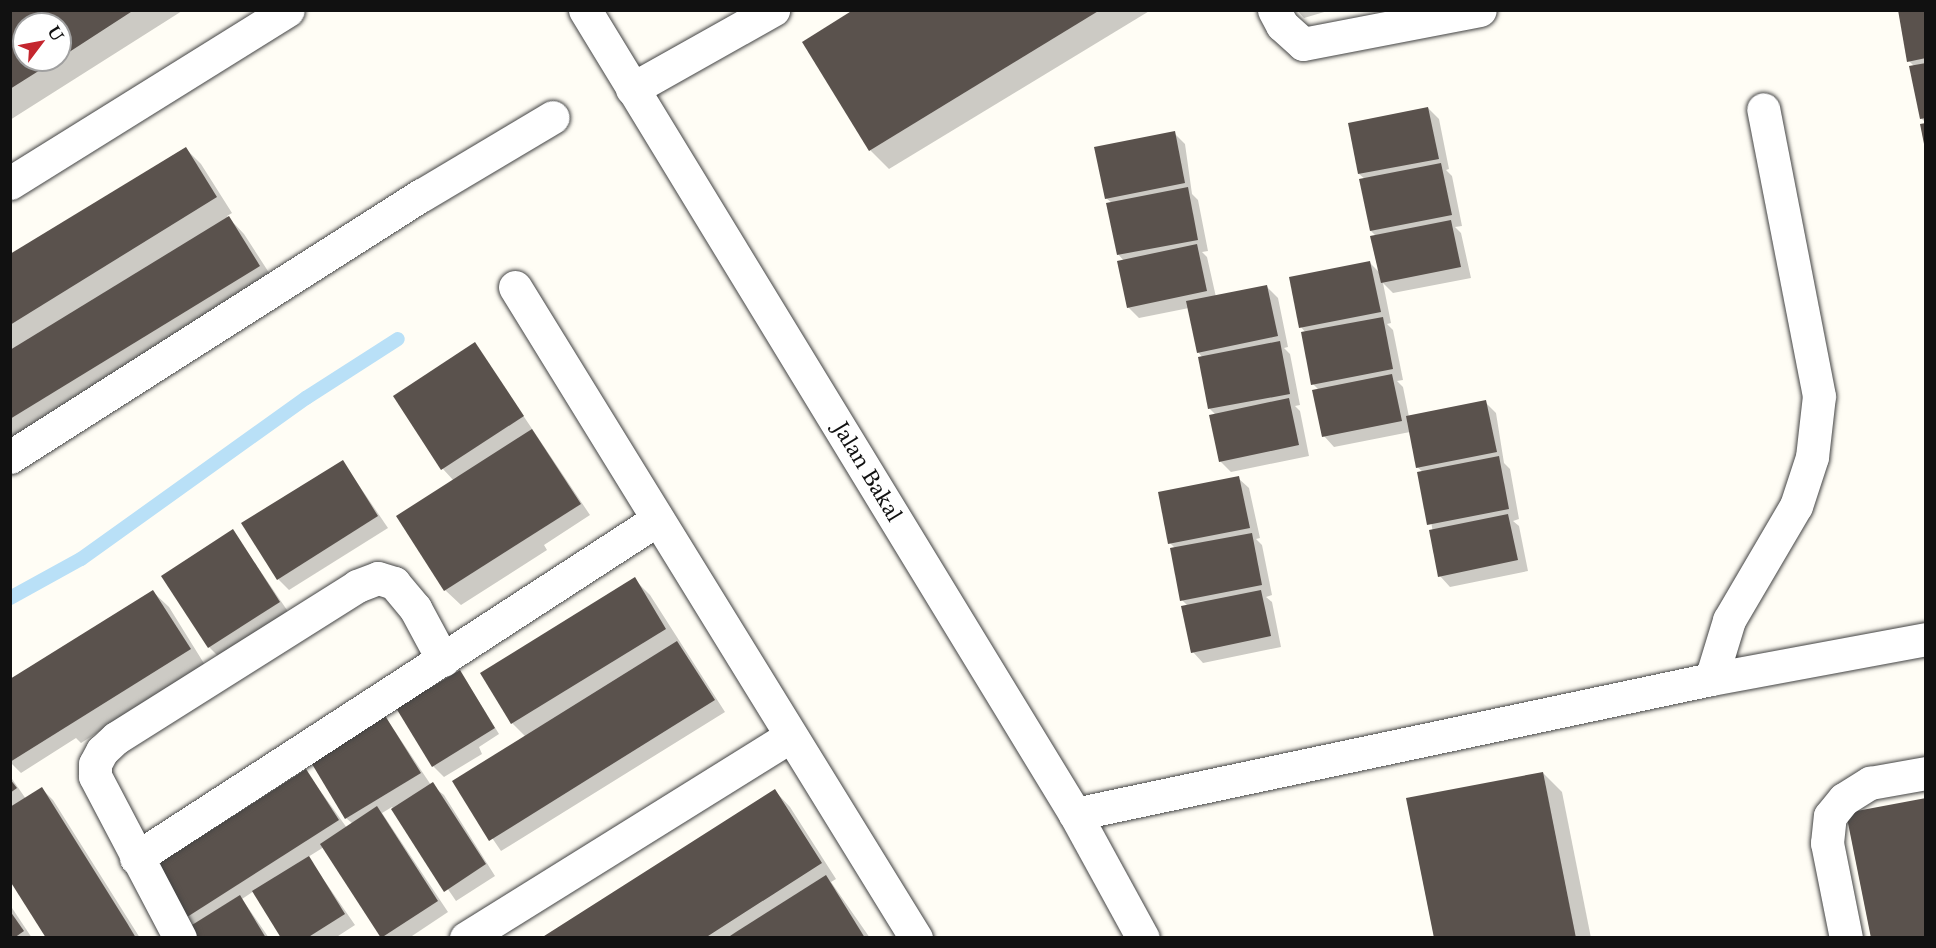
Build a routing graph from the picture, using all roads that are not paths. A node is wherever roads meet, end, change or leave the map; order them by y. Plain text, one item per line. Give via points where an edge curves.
1 (288, 10) edge
2 (585, 10) edge
3 (773, 10) edge
4 (1274, 10) edge
5 (1480, 10) edge
6 (632, 88) junction
7 (1762, 109) dead end
8 (553, 117) dead end
9 (10, 183) edge
10 (515, 287) dead end
11 (10, 457) edge
12 (658, 519) junction
13 (1926, 639) edge
14 (443, 660) junction
15 (1711, 679) junction
16 (790, 736) junction
17 (1926, 773) edge
18 (1075, 814) junction
19 (136, 858) junction
20 (180, 938) edge
21 (466, 938) edge
22 (916, 938) edge
23 (1143, 938) edge
24 (1846, 938) edge

1 - 9 street
2 - 6 street, Jalan Bakal
3 - 6 street
4 - 5 street via 1282,25 1303,44
6 - 18 street, Jalan Bakal
7 - 15 street via 1819,396 1812,457 1796,506 1729,620
8 - 11 street via 422,195
10 - 12 street
12 - 14 street
12 - 16 street
13 - 15 street
14 - 19 street
14 - 19 street via 415,608 394,583 378,578 357,586 116,738 102,751 95,776
15 - 18 street
16 - 21 street
16 - 22 street
17 - 24 street via 1870,783 1844,799 1830,816 1827,843
18 - 23 street, Jalan Bakal
19 - 20 street

